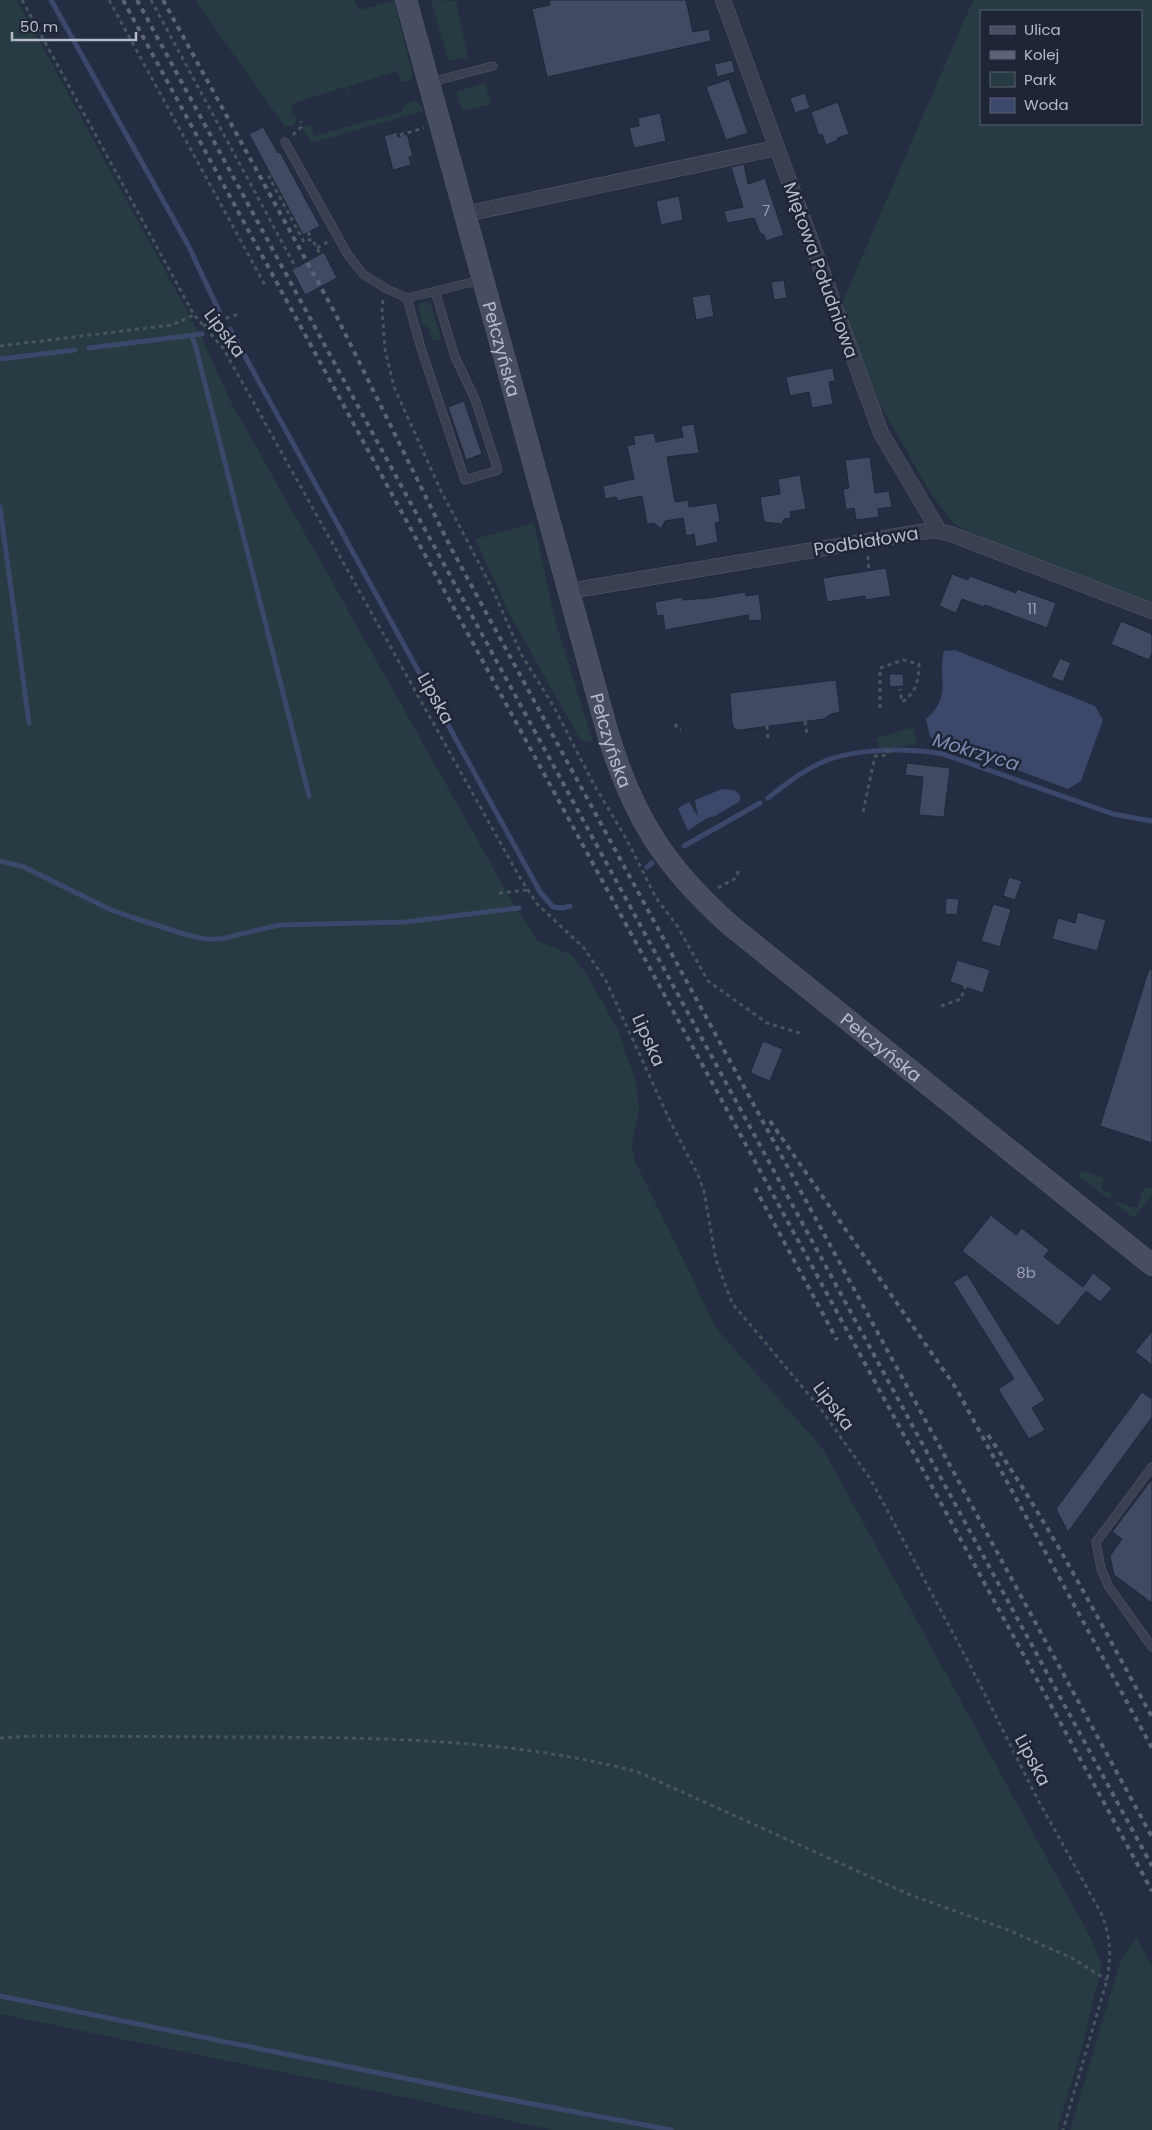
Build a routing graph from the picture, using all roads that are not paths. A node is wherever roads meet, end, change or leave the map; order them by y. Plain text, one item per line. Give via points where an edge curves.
1 (406, 0) edge
2 (723, 0) edge
3 (492, 66) dead end
4 (429, 83) junction
5 (286, 142) road end
6 (776, 148) junction
7 (465, 214) junction
8 (483, 279) junction
9 (435, 291) junction
10 (407, 298) junction
11 (939, 531) junction
12 (569, 591) junction
13 (1152, 611) edge
14 (1151, 1262) edge
15 (1152, 1467) edge
16 (1152, 1647) edge

1 - 4 main road, Pełczyńska
2 - 6 street, Miętowa Południowa
3 - 4 lane
4 - 7 main road, Pełczyńska
5 - 10 lane via 354,265 388,290
6 - 7 street
6 - 11 street, Miętowa Południowa via 881,433
7 - 8 main road, Pełczyńska
8 - 9 lane
8 - 12 main road, Pełczyńska
9 - 10 lane
9 - 10 lane via 455,357 475,399 498,470 465,480
11 - 12 street, Podbiałowa
11 - 13 street, Podbiałowa
12 - 14 main road, Pełczyńska via 622,776 645,826 678,874 707,905 760,950
15 - 16 lane via 1096,1542 1101,1569 1110,1587

